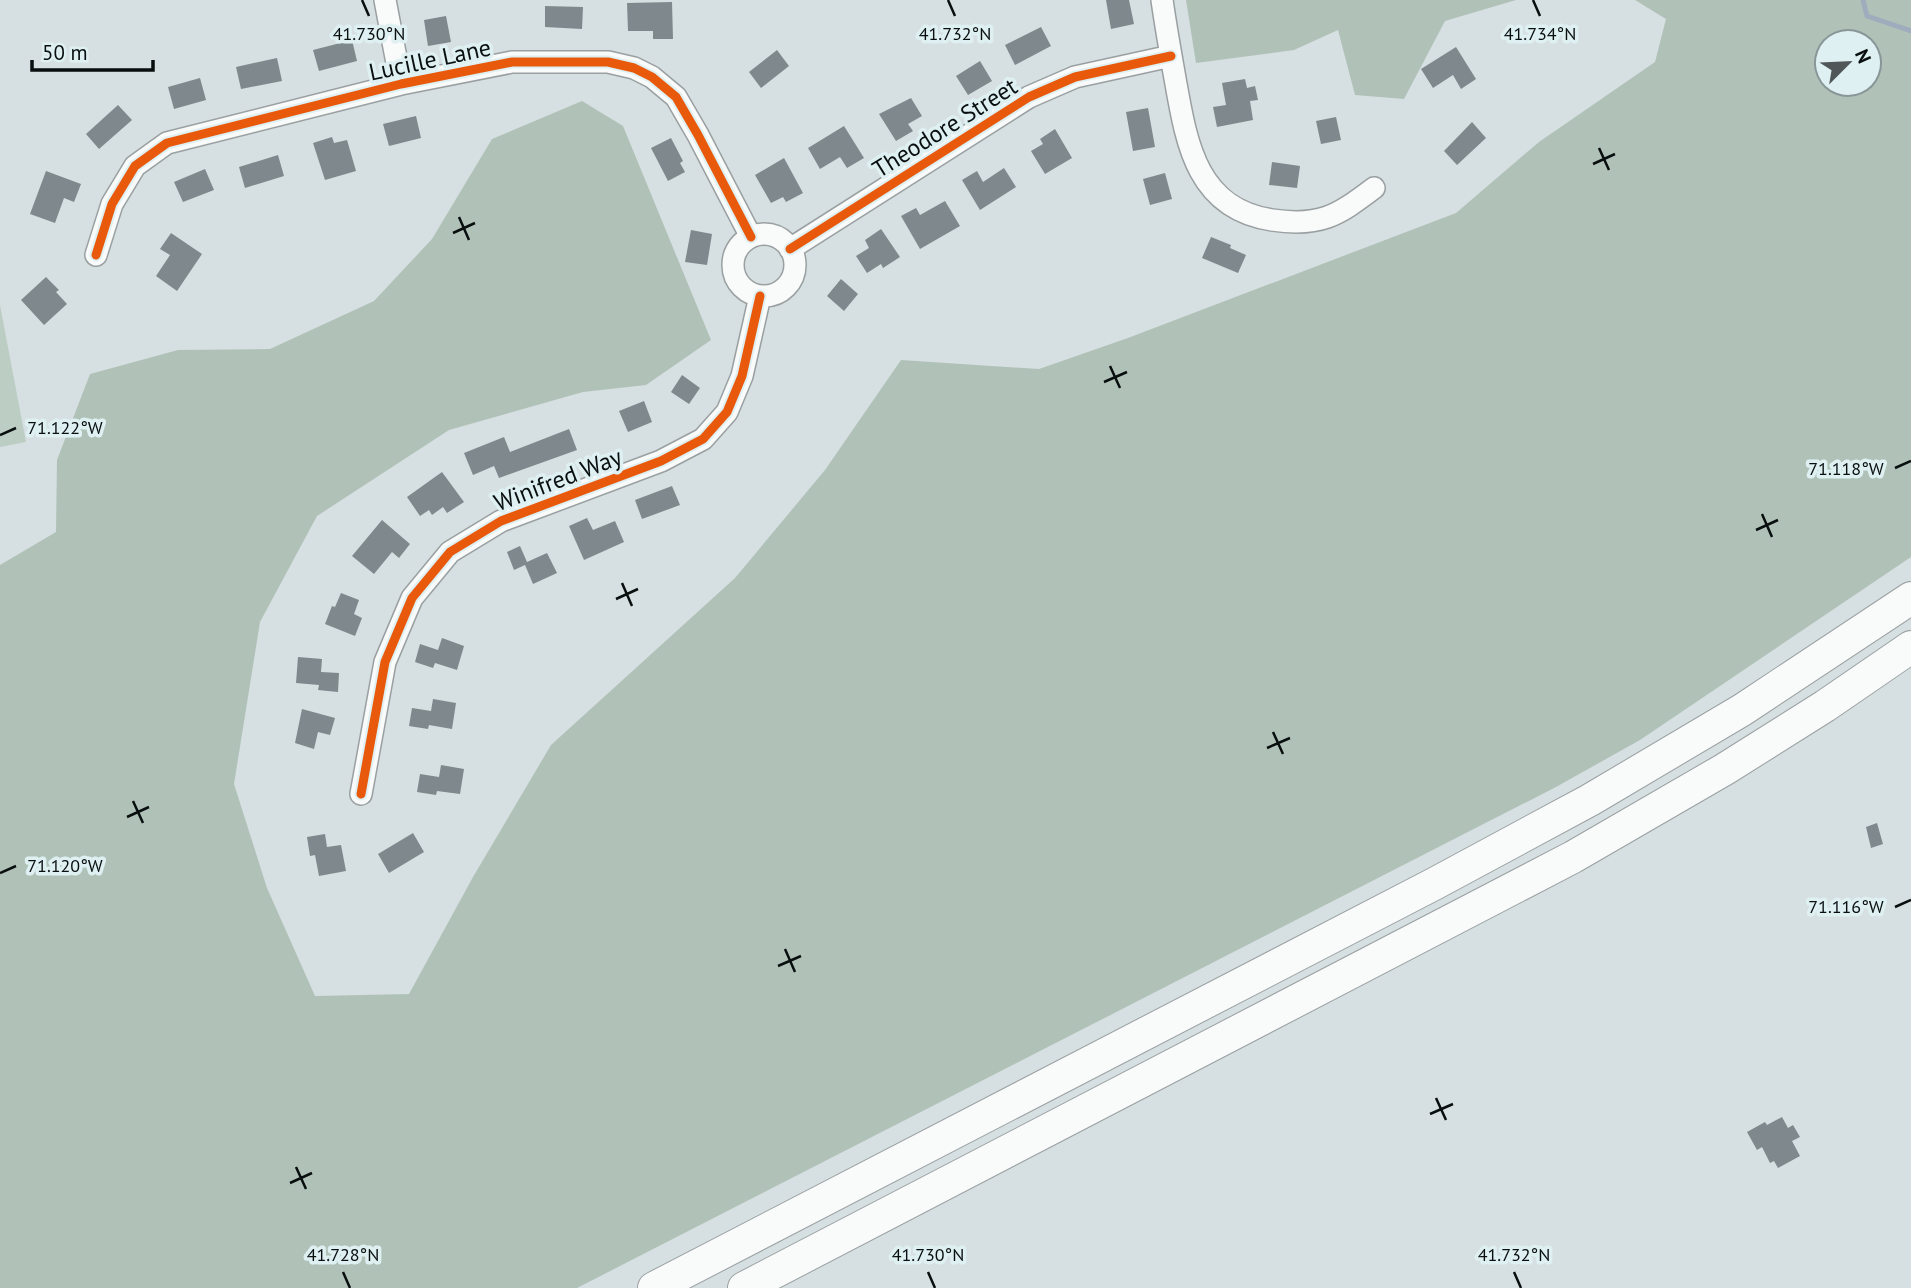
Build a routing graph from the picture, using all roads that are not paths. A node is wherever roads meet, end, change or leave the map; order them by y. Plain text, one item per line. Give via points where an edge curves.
1 (386, 0) edge
2 (1162, 0) edge
3 (1171, 56) junction
4 (401, 85) junction
5 (1374, 188) dead end
6 (751, 237) junction
7 (790, 249) junction
8 (96, 255) dead end
9 (760, 296) junction
10 (1911, 598) edge
11 (1911, 648) edge
12 (361, 794) dead end
13 (654, 1288) edge
14 (744, 1288) edge

1 - 4 street
2 - 3 street
3 - 5 street via 1192,156 1210,187 1235,208 1261,218 1318,221 1345,210
3 - 7 street, Theodore Street via 1075,77 1029,97
4 - 6 street, Lucille Lane via 512,62 608,62 634,68 676,97
4 - 8 street, Lucille Lane via 167,143 135,166 112,204
6 - 7 street via 772,235
6 - 9 street via 735,254 733,270 739,284
7 - 9 street via 795,265 790,282 777,293
9 - 12 street, Winifred Way via 742,376 727,412 703,439 661,461 501,521 450,552 412,598 385,662
10 - 13 highway via 1742,710 1590,800
11 - 14 highway via 1725,769 1573,857

